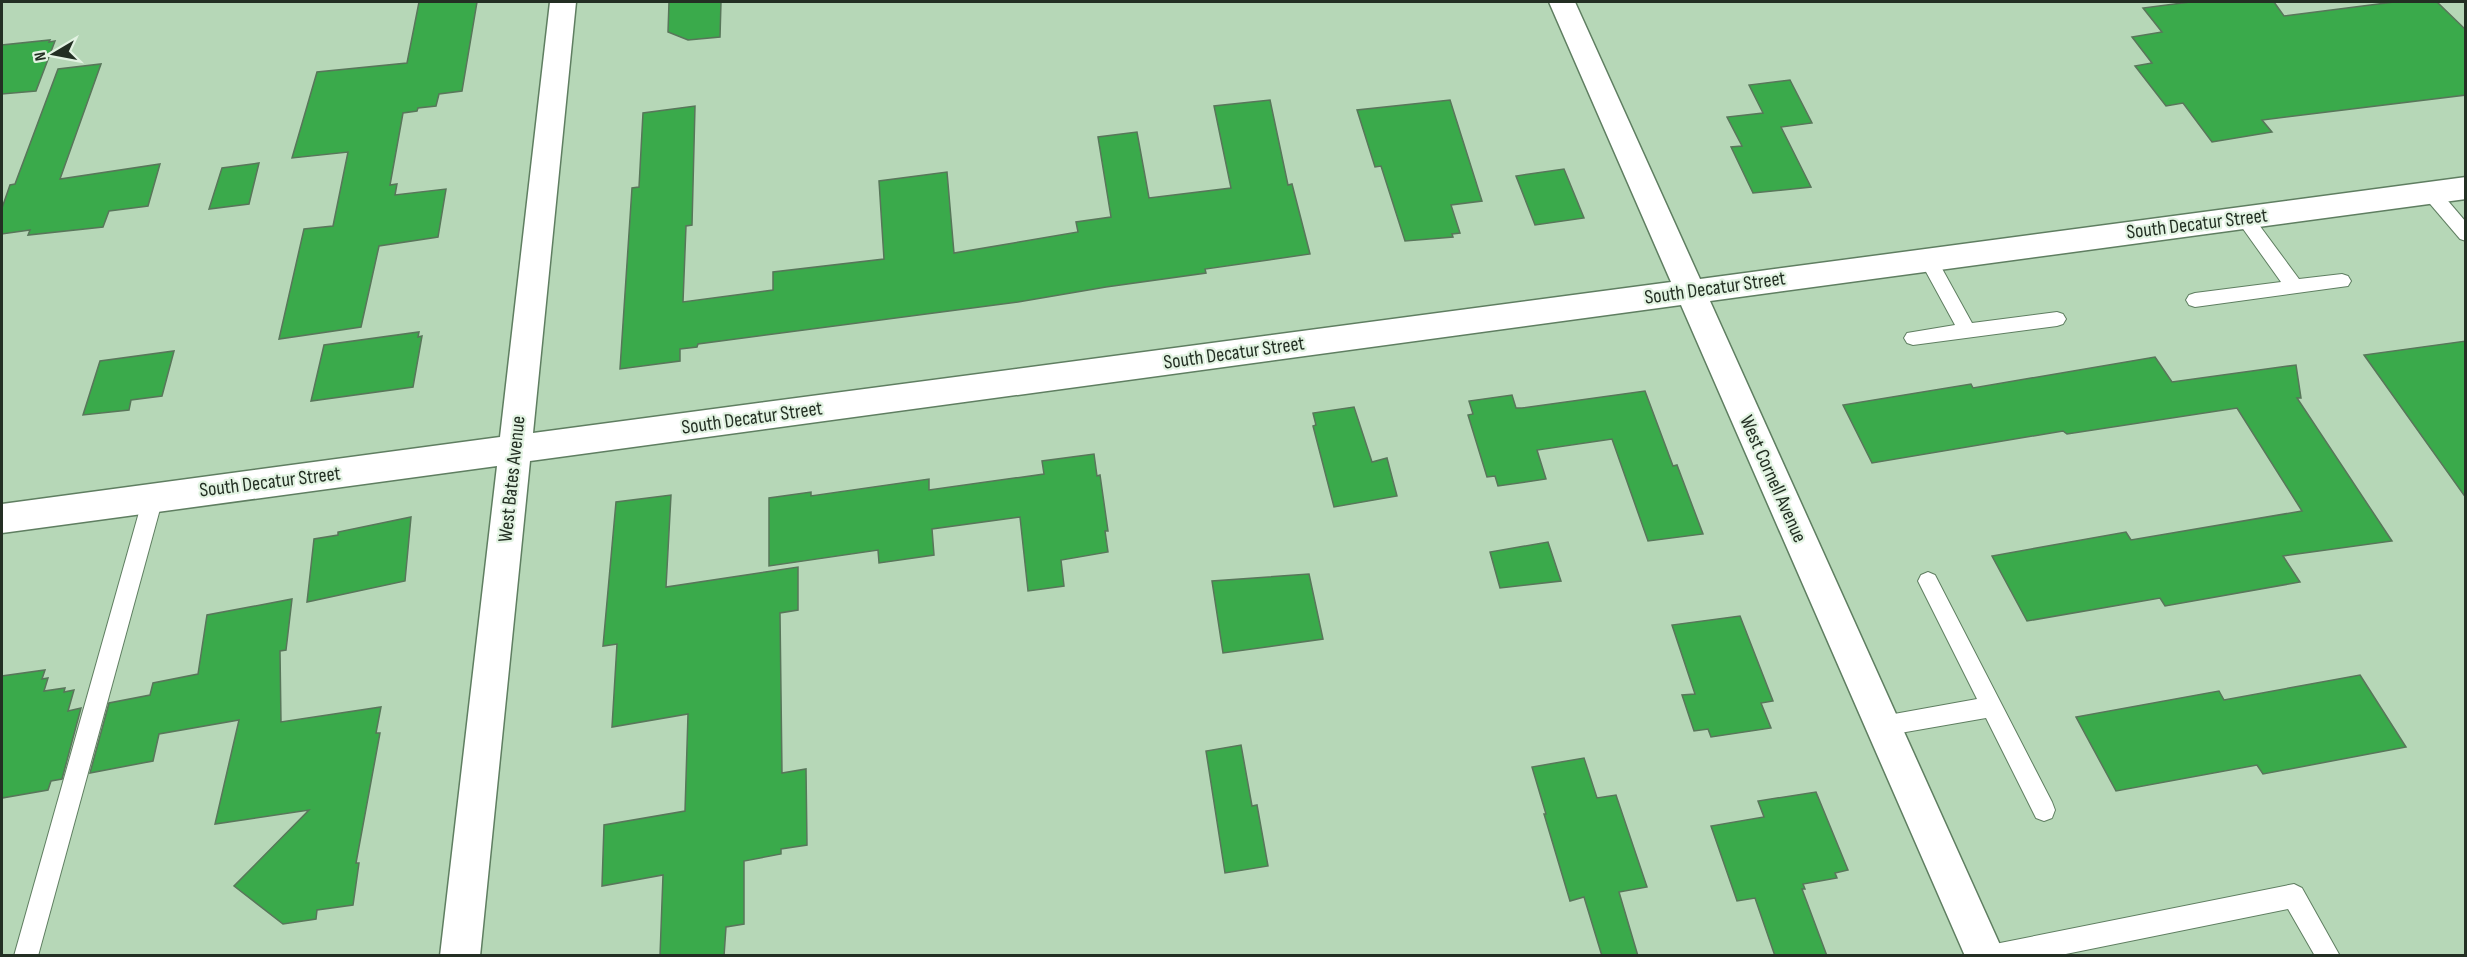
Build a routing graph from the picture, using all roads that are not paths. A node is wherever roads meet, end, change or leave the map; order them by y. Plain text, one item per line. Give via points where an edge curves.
1 (563, 2) edge
2 (1562, 2) edge
3 (2466, 188) edge
4 (2431, 193) junction
5 (2245, 219) junction
6 (2466, 234) edge
7 (1928, 259) junction
8 (2342, 281) dead end
9 (2295, 287) junction
10 (1689, 292) junction
11 (2195, 300) dead end
12 (2057, 319) dead end
13 (1967, 331) junction
14 (1913, 338) dead end
15 (516, 450) junction
16 (153, 498) junction
17 (2, 518) edge
18 (1928, 580) dead end
19 (1992, 707) junction
20 (1883, 726) junction
21 (2044, 810) dead end
22 (26, 956) edge
23 (460, 956) edge
24 (1985, 956) edge
25 (1995, 956) edge
26 (2328, 956) edge

1 - 15 street, West Bates Avenue
2 - 10 street, West Cornell Avenue
3 - 4 street, South Decatur Street
4 - 5 street, South Decatur Street
4 - 6 lane
5 - 7 street, South Decatur Street
5 - 9 lane
7 - 10 street, South Decatur Street
7 - 13 lane
8 - 9 lane
9 - 11 lane
10 - 15 street, South Decatur Street
10 - 20 street, West Cornell Avenue
12 - 13 lane
13 - 14 lane
15 - 16 street, South Decatur Street
15 - 23 street, West Bates Avenue
16 - 17 street, South Decatur Street
16 - 22 lane
18 - 19 lane
19 - 20 lane
19 - 21 lane
20 - 24 street, West Cornell Avenue
25 - 26 lane via 2294,896

